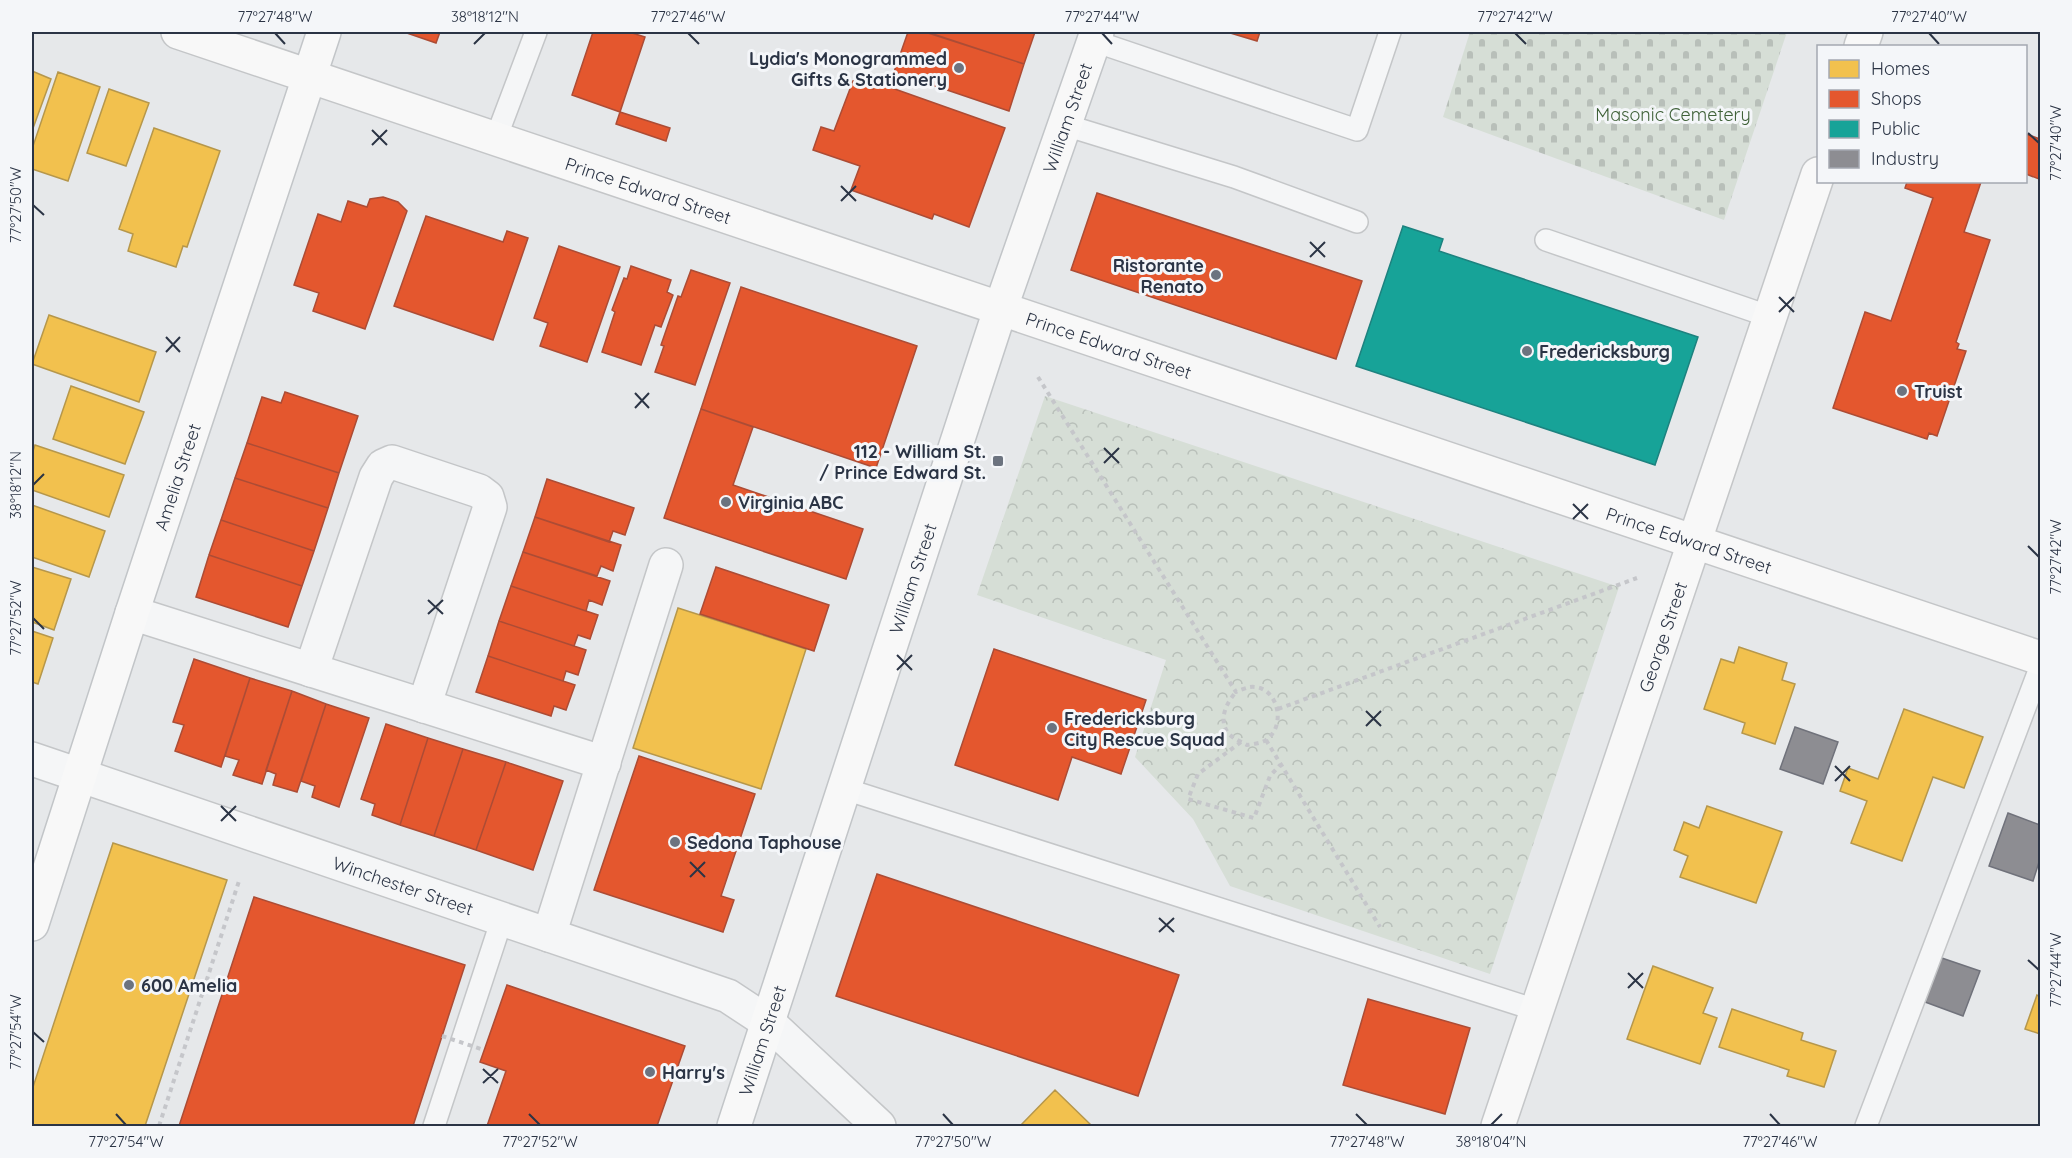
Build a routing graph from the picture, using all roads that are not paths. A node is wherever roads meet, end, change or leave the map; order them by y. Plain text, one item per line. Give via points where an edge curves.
1 (178, 32) edge
2 (324, 32) edge
3 (537, 32) edge
4 (1390, 32) edge
5 (1095, 36) edge
6 (310, 75) junction
7 (1065, 125) junction
8 (496, 138) junction
9 (1817, 177) edge
10 (1357, 222) dead end
11 (1546, 240) dead end
12 (1001, 307) junction
13 (1771, 317) junction
14 (1696, 542) junction
15 (666, 565) dead end
16 (132, 613) junction
17 (2040, 658) edge
18 (2040, 668) edge
19 (311, 670) junction
20 (424, 705) junction
21 (32, 759) edge
22 (604, 763) junction
23 (80, 775) junction
24 (845, 789) junction
25 (502, 919) junction
26 (32, 924) edge
27 (549, 935) junction
28 (1536, 1010) junction
29 (769, 1023) junction
30 (1509, 1117) edge
31 (434, 1126) edge
32 (734, 1126) edge
33 (879, 1126) edge
34 (1866, 1126) edge

1 - 6 street, Prince Edward Street
2 - 6 street, Amelia Street
3 - 8 lane
4 - 5 lane via 1357,130
5 - 7 street, William Street
6 - 8 street, Prince Edward Street
6 - 16 street, Amelia Street
7 - 10 lane via 1234,177
7 - 12 street, William Street
8 - 12 street, Prince Edward Street
9 - 13 street, George Street
11 - 13 lane
12 - 14 street, Prince Edward Street
12 - 24 street, William Street
13 - 14 street, George Street
14 - 17 street, Prince Edward Street
14 - 28 street, George Street
15 - 22 street
16 - 19 street
16 - 23 street, Amelia Street
18 - 34 lane
19 - 20 street
19 - 20 street via 376,477 383,466 392,462 479,491 487,497 490,507
20 - 22 street
21 - 23 street, Winchester Street
22 - 27 street
23 - 25 street, Winchester Street
23 - 26 street, Amelia Street
24 - 28 lane
24 - 29 street, William Street
25 - 27 street, Winchester Street
25 - 31 lane
27 - 29 street, Winchester Street via 728,996
28 - 30 street, George Street
29 - 32 street, William Street
29 - 33 street, Winchester Street

